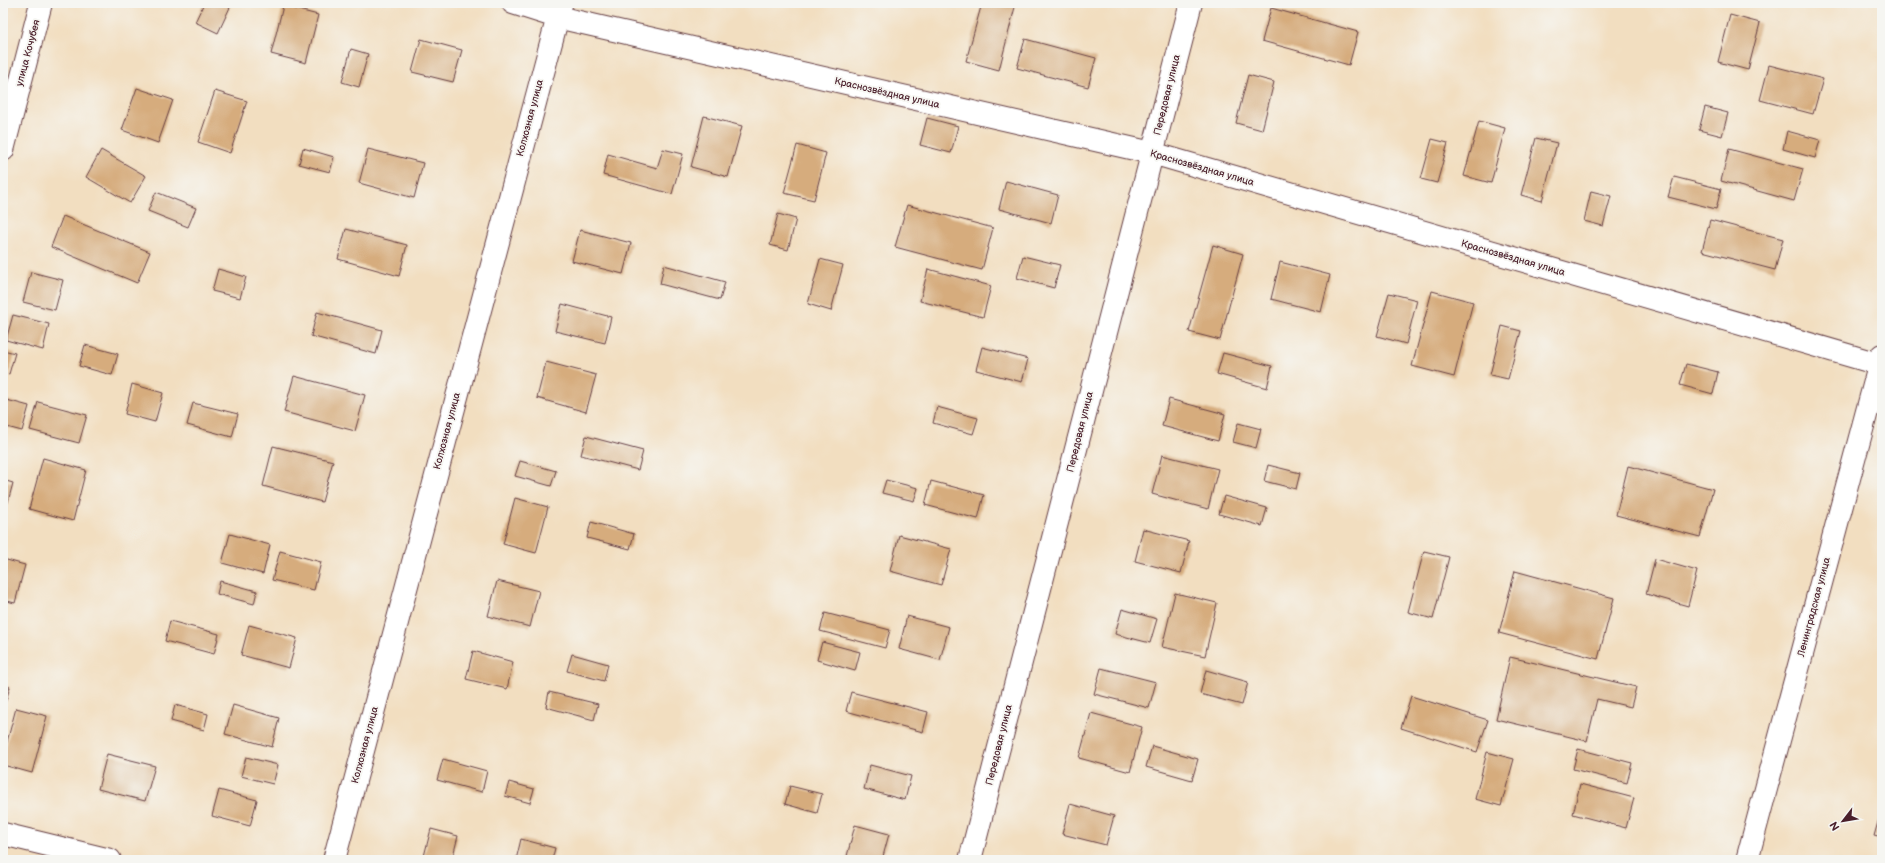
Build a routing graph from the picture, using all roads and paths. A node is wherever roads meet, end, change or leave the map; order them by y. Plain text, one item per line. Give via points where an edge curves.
1 (41, 3) edge
2 (513, 3) edge
3 (1191, 3) edge
4 (559, 10) edge
5 (3, 150) edge
6 (1152, 153) junction
7 (1881, 361) edge
8 (3, 834) edge
9 (110, 860) edge
10 (334, 860) edge
11 (970, 860) edge
12 (1747, 860) edge

1 - 5 street, улица Кочубея
2 - 4 street, Краснозвёздная улица
3 - 6 street, Передовая улица
4 - 6 street, Краснозвёздная улица
4 - 10 street, Колхозная улица
6 - 7 street, Краснозвёздная улица
6 - 11 street, Передовая улица
7 - 12 street, Ленинградская улица
8 - 9 street

